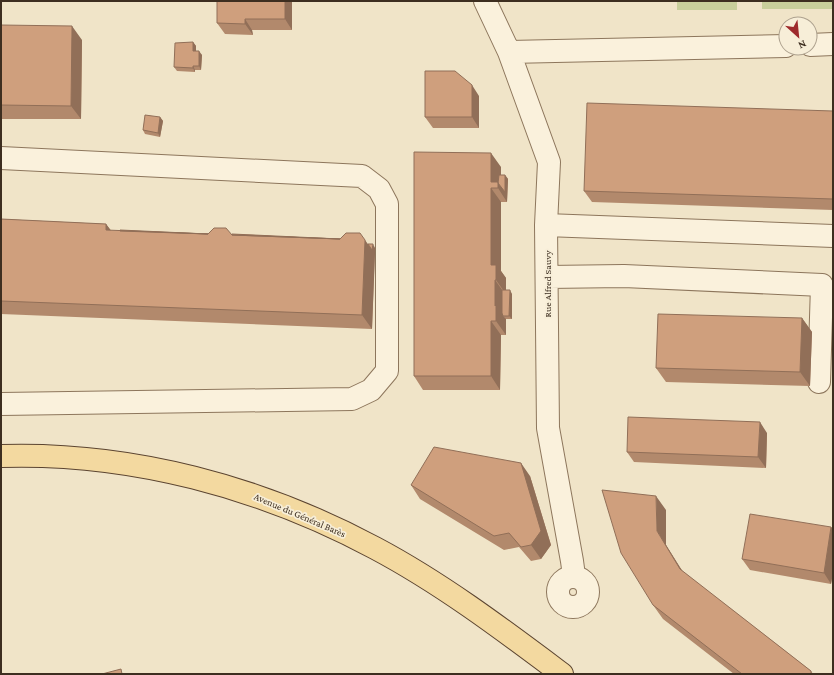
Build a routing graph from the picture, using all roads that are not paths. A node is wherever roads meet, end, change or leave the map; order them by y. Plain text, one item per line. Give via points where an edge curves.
1 (485, 1) edge
2 (833, 44) edge
3 (818, 45) edge
4 (778, 46) edge
5 (508, 52) junction
6 (1, 158) edge
7 (546, 225) junction
8 (833, 236) edge
9 (547, 277) junction
10 (819, 382) dead end
11 (1, 404) edge
12 (1, 456) edge
13 (574, 576) dead end
14 (562, 674) edge

1 - 5 street, Rue Alfred Sauvy
2 - 3 street
4 - 5 street
5 - 7 street, Rue Alfred Sauvy via 549,162
6 - 11 street via 362,176 378,189 387,204 387,370 371,390 352,399
7 - 8 street
7 - 9 street, Rue Alfred Sauvy
9 - 10 street via 624,276 822,285
9 - 13 street, Rue Alfred Sauvy via 548,428
12 - 14 main road, Avenue du Général Barès via 69,458 124,464 222,485 261,497 304,514 407,566 506,632

